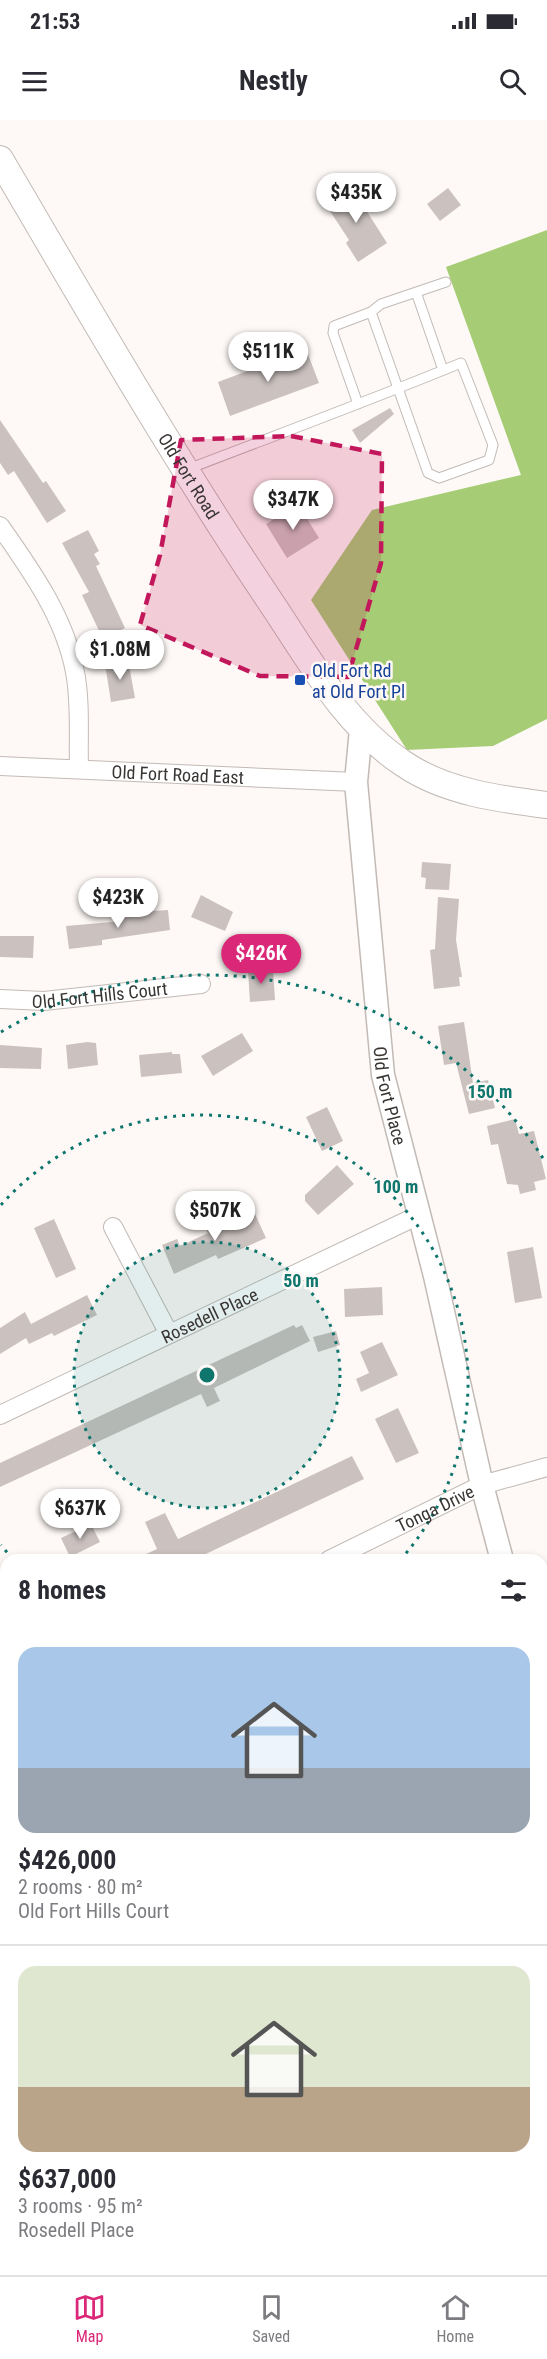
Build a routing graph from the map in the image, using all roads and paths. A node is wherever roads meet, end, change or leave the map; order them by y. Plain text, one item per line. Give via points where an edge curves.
1 (0, 159) edge
2 (446, 282) dead end
3 (416, 292) junction
4 (371, 312) junction
5 (443, 370) junction
6 (397, 389) junction
7 (358, 404) junction
8 (185, 470) junction
9 (0, 526) edge
10 (361, 729) junction
11 (0, 766) edge
12 (79, 768) junction
13 (356, 782) junction
14 (547, 805) edge
15 (201, 984) dead end
16 (0, 999) edge
17 (419, 1215) junction
18 (113, 1227) dead end
19 (169, 1334) junction
20 (0, 1415) edge
21 (547, 1467) edge
22 (482, 1485) junction
23 (341, 1554) edge
24 (500, 1554) edge

1 - 8 main road, Old Fort Road
2 - 3 lane
3 - 4 lane via 381,304
3 - 5 lane
4 - 6 lane
4 - 7 lane via 334,326 333,333
5 - 6 lane
5 - 6 lane via 461,363 493,445 489,460 439,478 428,473
6 - 7 lane
7 - 8 lane
8 - 10 main road, Old Fort Road via 335,698
9 - 12 street via 39,585 69,648 77,689
10 - 13 street, Old Fort Place
10 - 14 main road, Old Fort Road via 404,765 437,781 480,794
11 - 12 street, Old Fort Road East
12 - 13 street, Old Fort Road East
13 - 17 street, Old Fort Place via 383,1075
15 - 16 street, Old Fort Hills Court via 44,1000
17 - 19 street, Rosedell Place
17 - 22 street, Old Fort Place
18 - 19 street
19 - 20 street, Rosedell Place
21 - 22 street, Tonga Drive
22 - 23 street, Tonga Drive
22 - 24 street, Old Fort Place

